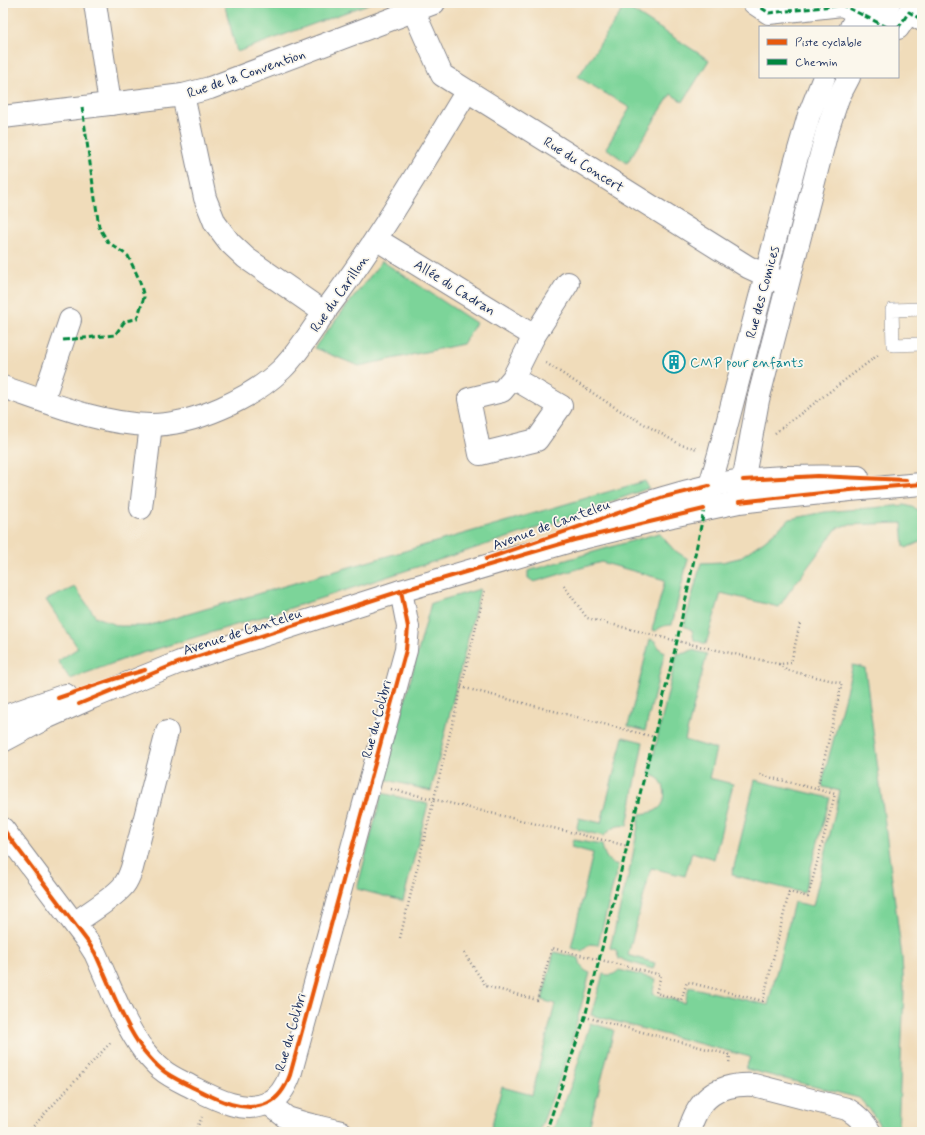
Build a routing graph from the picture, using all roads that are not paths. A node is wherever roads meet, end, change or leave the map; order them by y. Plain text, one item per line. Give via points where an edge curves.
1 (95, 3) edge
2 (434, 3) edge
3 (754, 3) edge
4 (889, 3) edge
5 (414, 12) junction
6 (858, 14) edge
7 (922, 20) edge
8 (885, 26) edge
9 (824, 78) edge
10 (848, 78) edge
11 (467, 91) junction
12 (183, 95) junction
13 (110, 104) junction
14 (3, 117) edge
15 (376, 239) junction
16 (767, 275) junction
17 (568, 283) dead end
18 (787, 285) junction
19 (922, 309) edge
20 (325, 313) junction
21 (70, 320) dead end
22 (531, 344) junction
23 (922, 344) edge
24 (513, 378) dead end
25 (3, 387) edge
26 (43, 400) junction
27 (151, 425) junction
28 (743, 480) junction
29 (922, 480) edge
30 (922, 484) edge
31 (709, 486) junction
32 (739, 502) junction
33 (141, 508) dead end
34 (704, 509) junction
35 (401, 591) junction
36 (180, 662) junction
37 (3, 717) edge
38 (167, 732) dead end
39 (3, 740) edge
40 (3, 829) edge
41 (75, 923) junction
42 (268, 1103) junction
43 (341, 1132) edge
44 (689, 1132) edge
45 (870, 1132) edge

1 - 13 street
2 - 5 street, Rue de la Convention
3 - 6 street via 769,13 842,5
4 - 8 street
5 - 11 street, Rue du Concert via 442,75
5 - 12 street, Rue de la Convention via 210,88
6 - 8 street
7 - 8 street via 909,12
9 - 16 street, Rue des Comices via 807,122
10 - 18 street, Rue des Comices via 838,98 827,131
11 - 15 street, Rue du Carillon
11 - 16 street, Rue du Concert via 748,267
12 - 13 street, Rue de la Convention
12 - 20 street via 205,198 215,223 230,243 246,258
13 - 14 street, Rue de la Convention
15 - 20 street, Rue du Carillon
15 - 22 street, Allée du Cadran
16 - 18 street, Rue du Concert
16 - 31 street, Rue des Comices via 720,454
17 - 22 street
18 - 28 street, Rue des Comices via 758,400
19 - 23 lane via 892,310 893,345
20 - 27 street, Rue du Carillon via 282,369 256,389 205,416
21 - 26 street
22 - 24 street
25 - 26 street, Rue du Carillon
26 - 27 street, Rue du Carillon via 92,416 123,423
27 - 33 street
28 - 29 street, Avenue de Canteleu via 818,476
28 - 31 street, Avenue de Canteleu
28 - 32 street, Rue des Comices
30 - 32 street, Avenue de Canteleu
31 - 34 street, Rue des Comices
31 - 35 street, Avenue de Canteleu via 621,511
32 - 34 street, Avenue de Canteleu
34 - 35 street, Avenue de Canteleu via 574,540
35 - 36 street, Avenue de Canteleu
35 - 42 street, Rue du Colibri via 407,617 408,639 290,1075 281,1092
36 - 37 street, Avenue de Canteleu via 114,679
36 - 39 street, Avenue de Canteleu via 90,698
38 - 41 street via 129,877 116,892
40 - 41 street
41 - 42 street via 95,953 128,1025 144,1051 161,1069 212,1097 232,1104 251,1106
42 - 43 street via 287,1118
44 - 45 street via 704,1100 714,1092 740,1084 754,1085 847,1108 865,1123

